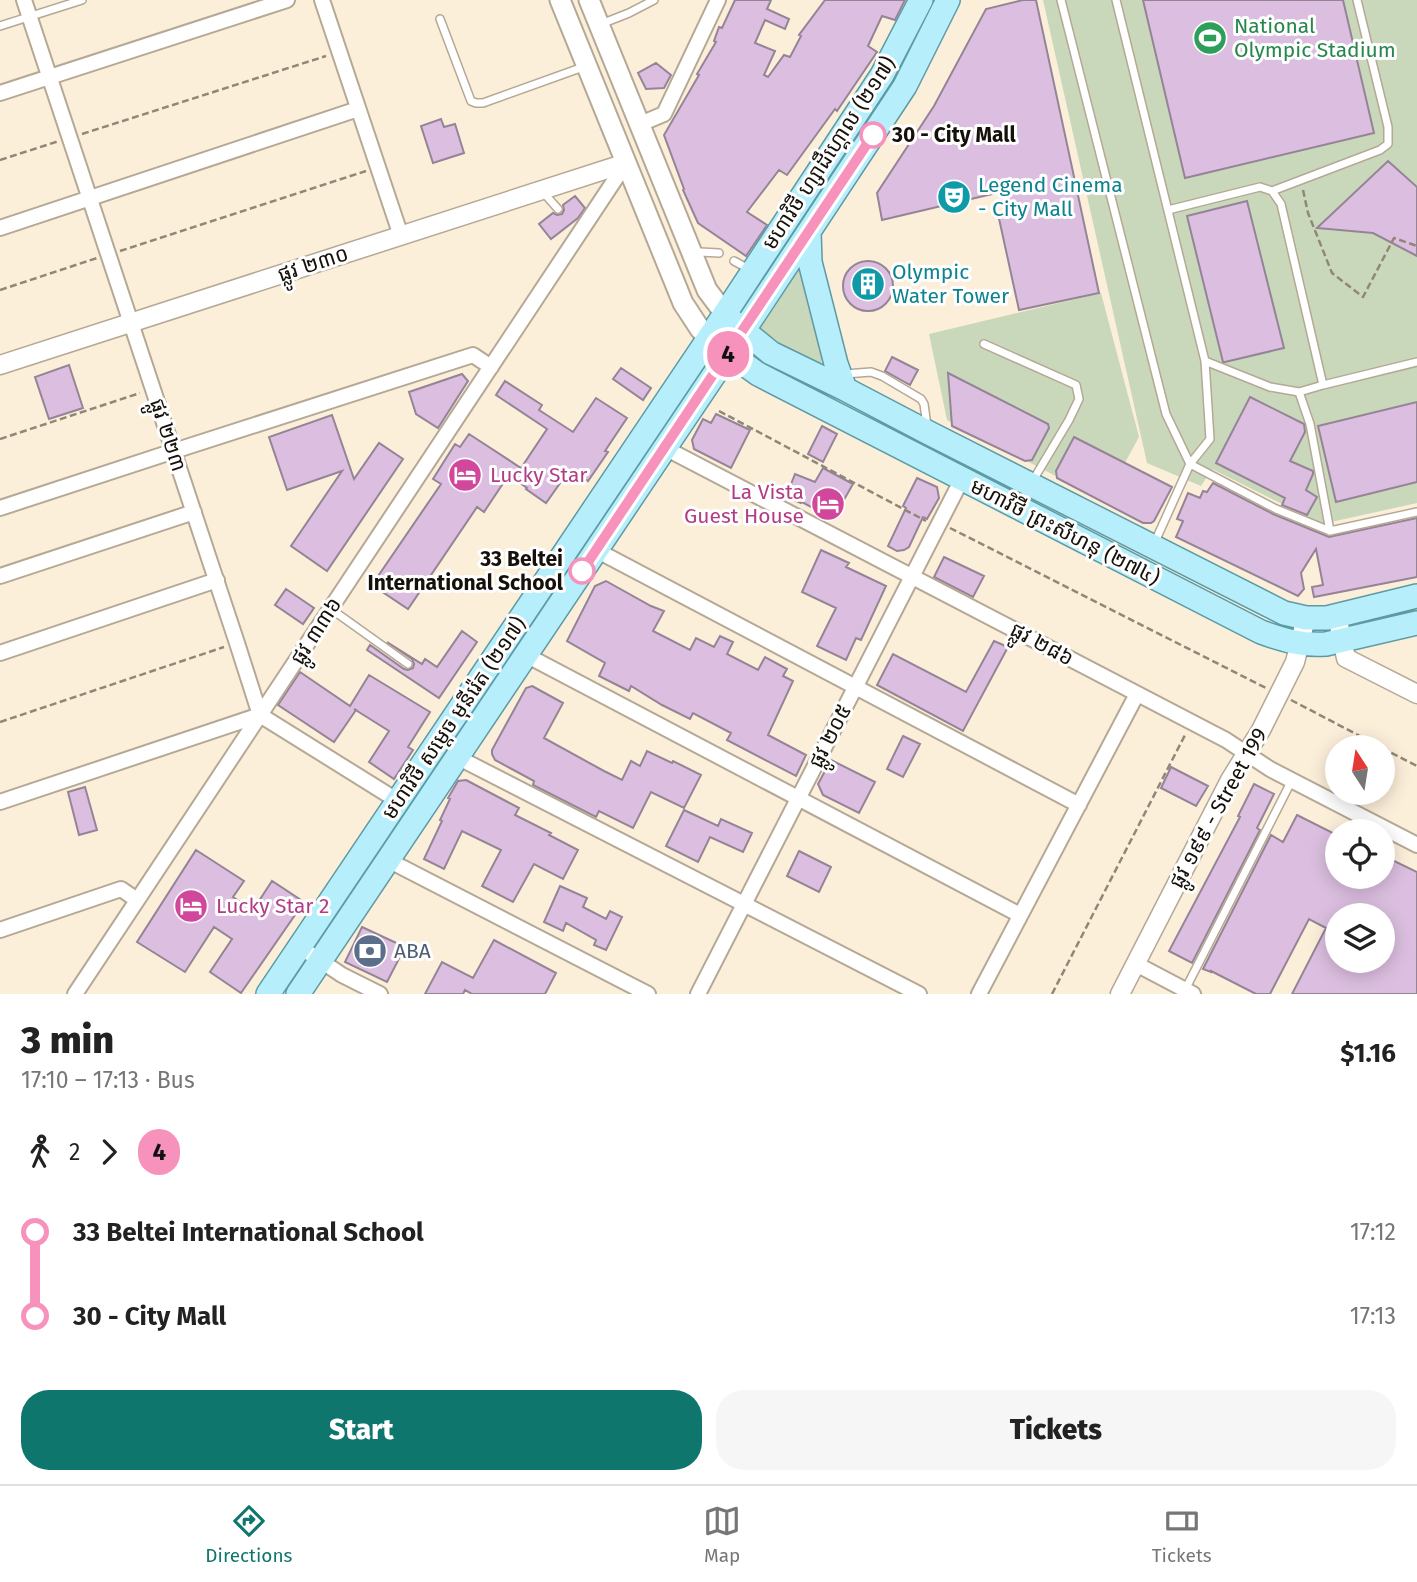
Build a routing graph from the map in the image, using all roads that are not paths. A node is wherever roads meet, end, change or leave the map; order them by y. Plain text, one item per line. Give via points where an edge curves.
1 (24, 0) edge
2 (82, 0) edge
3 (287, 0) edge
4 (321, 0) edge
5 (559, 0) edge
6 (589, 0) edge
7 (654, 0) edge
8 (718, 0) edge
9 (921, 0) edge
10 (948, 0) edge
11 (1061, 0) edge
12 (1116, 0) edge
13 (1357, 0) edge
14 (30, 17) junction
15 (440, 19) dead end
16 (599, 24) junction
17 (0, 26) edge
18 (586, 66) junction
19 (50, 77) junction
20 (0, 93) edge
21 (358, 109) junction
22 (640, 124) junction
23 (626, 163) junction
24 (542, 190) junction
25 (1272, 191) junction
26 (90, 198) junction
27 (558, 209) dead end
28 (1168, 210) junction
29 (0, 228) edge
30 (809, 231) junction
31 (401, 236) junction
32 (719, 253) dead end
33 (693, 254) junction
34 (725, 314) junction
35 (131, 323) junction
36 (743, 331) junction
37 (709, 338) junction
38 (985, 344) dead end
39 (728, 354) junction
40 (1205, 362) junction
41 (1417, 362) edge
42 (0, 365) edge
43 (491, 367) junction
44 (834, 380) junction
45 (1323, 385) junction
46 (1300, 392) junction
47 (664, 448) junction
48 (174, 451) junction
49 (1190, 464) junction
50 (962, 479) junction
51 (1030, 485) junction
52 (0, 508) edge
53 (1018, 508) junction
54 (194, 512) junction
55 (1417, 512) edge
56 (1330, 531) junction
57 (1152, 547) junction
58 (596, 550) junction
59 (0, 576) edge
60 (912, 577) junction
61 (217, 580) junction
62 (1417, 596) edge
63 (330, 608) junction
64 (1336, 615) junction
65 (1306, 618) junction
66 (1417, 623) edge
67 (1342, 640) junction
68 (1299, 644) junction
69 (0, 653) edge
70 (526, 655) junction
71 (408, 664) dead end
72 (855, 687) junction
73 (1137, 694) junction
74 (1417, 694) edge
75 (260, 715) junction
76 (1246, 754) junction
77 (457, 757) junction
78 (1292, 780) junction
79 (798, 798) junction
80 (398, 801) junction
81 (0, 802) edge
82 (1079, 805) junction
83 (1417, 845) edge
84 (388, 860) junction
85 (137, 900) junction
86 (744, 904) junction
87 (1020, 915) junction
88 (0, 930) edge
89 (300, 947) junction
90 (320, 961) junction
91 (1136, 964) junction
92 (1189, 992) edge
93 (75, 994) edge
94 (268, 994) edge
95 (298, 994) edge
96 (380, 994) edge
97 (648, 994) edge
98 (698, 994) edge
99 (919, 994) edge
100 (979, 994) edge
101 (1120, 994) edge

1 - 14 street, ផ្លូវ ២២៣
2 - 14 lane
3 - 19 street
4 - 21 street
5 - 18 main road
6 - 16 main road
7 - 16 lane
8 - 22 street via 664,114
9 - 34 main road, មហាវិថី ហ្សាដឹហ្គោល (២១៧) via 882,75 743,266
10 - 30 main road, មហាវិថី ហ្សាដឹហ្គោល (២១៧) via 905,86
11 - 49 lane via 1166,414
12 - 28 lane
13 - 25 lane via 1388,127 1388,145
14 - 17 lane
14 - 19 street, ផ្លូវ ២២៣
15 - 18 lane via 471,101 476,103
16 - 22 main road
18 - 23 main road
19 - 20 street
19 - 26 street, ផ្លូវ ២២៣
21 - 26 street
21 - 31 street
22 - 33 main road
23 - 24 street, ផ្លូវ ២៣០
23 - 37 main road via 683,303
23 - 43 street, ផ្លូវ ៣៣៦
24 - 27 lane
24 - 31 street, ផ្លូវ ២៣០
25 - 28 lane via 1260,187
25 - 45 lane via 1281,204
26 - 29 street
26 - 35 street, ផ្លូវ ២២៣
28 - 40 lane
30 - 36 main road, មហាវិថី ហ្សាដឹហ្គោល (២១៧)
30 - 44 main road via 810,262
31 - 35 street, ផ្លូវ ២៣០
32 - 33 lane
33 - 34 main road via 707,290
34 - 36 main road, មហាវិថី ព្រះសីហនុ (២៧៤)
34 - 37 main road, មហាវិថី ហ្សាដឹហ្គោល (២១៧)
35 - 42 street, ផ្លូវ ២៣០
35 - 48 street, ផ្លូវ ២២៣
36 - 39 main road, មហាវិថី ហ្សាដឹហ្គោល (២១៧)
36 - 44 main road, មហាវិថី ព្រះសីហនុ (២៧៤) via 771,353
37 - 39 main road, មហាវិថី ព្រះសីហនុ (២៧៤)
37 - 80 main road, មហាវិថី សម្តេច មុនីរ៉េត (២១៧)
38 - 51 lane via 1076,385 1079,399
39 - 47 main road, មហាវិថី សម្តេច មុនីរ៉េត (២១៧)
39 - 50 main road, មហាវិថី ព្រះសីហនុ (២៧៤) via 758,374
40 - 46 lane via 1270,387
40 - 49 lane via 1210,439
41 - 45 lane
43 - 48 street via 473,355
43 - 63 street, ផ្លូវ ៣៣៦
44 - 51 main road, មហាវិថី ព្រះសីហនុ (២៧៤)
45 - 46 lane
46 - 56 lane
47 - 58 main road, មហាវិថី សម្តេច មុនីរ៉េត (២១៧)
47 - 60 street, ផ្លូវ ២៨៦
48 - 52 street
48 - 54 street, ផ្លូវ ២២៣
49 - 56 lane
49 - 57 lane
50 - 53 main road, មហាវិថី ព្រះសីហនុ (២៧៤)
50 - 60 street, ផ្លូវ ២០៥
51 - 53 lane
51 - 57 main road, មហាវិថី ព្រះសីហនុ (២៧៤)
53 - 68 main road, មហាវិថី ព្រះសីហនុ (២៧៤) via 1261,632
54 - 59 street
54 - 61 street, ផ្លូវ ២២៣
55 - 56 lane
57 - 65 main road, មហាវិថី ព្រះសីហនុ (២៧៤) via 1284,613
58 - 70 main road, មហាវិថី សម្តេច មុនីរ៉េត (២១៧)
58 - 72 street
60 - 72 street, ផ្លូវ ២០៥
60 - 73 street, ផ្លូវ ២៨៦
61 - 69 street
61 - 75 street, ផ្លូវ ២២៣
62 - 64 main road, មហាវិថី ព្រះសីហនុ (២៧៤)
63 - 71 lane
63 - 75 street, ផ្លូវ ៣៣៦
64 - 65 main road, មហាវិថី ព្រះសីហនុ (២៧៤)
64 - 67 street
65 - 68 street, ផ្លូវ ១៩៩ - Street 199
66 - 67 main road, មហាវិថី ព្រះសីហនុ (២៧៤)
67 - 68 main road, មហាវិថី ព្រះសីហនុ (២៧៤)
67 - 74 street via 1346,658
68 - 76 street, ផ្លូវ ១៩៩ - Street 199 via 1295,662
70 - 77 main road, មហាវិថី សម្តេច មុនីរ៉េត (២១៧)
70 - 79 street
72 - 79 street, ផ្លូវ ២០៥
72 - 82 street
73 - 76 street, ផ្លូវ ២៨៦
73 - 82 street
75 - 80 street
75 - 81 street
75 - 85 street, ផ្លូវ ៣៣៦
76 - 78 street, ផ្លូវ ២៨៦
76 - 91 street, ផ្លូវ ១៩៩ - Street 199
77 - 84 main road, មហាវិថី សម្តេច មុនីរ៉េត (២១៧)
77 - 86 street
78 - 83 street, ផ្លូវ ២៨៦
78 - 92 lane
79 - 86 street, ផ្លូវ ២០៥
79 - 87 street
80 - 89 main road, មហាវិថី សម្តេច មុនីរ៉េត (២១៧)
82 - 87 street
84 - 90 main road, មហាវិថី សម្តេច មុនីរ៉េត (២១៧)
84 - 97 street
85 - 88 street via 121,889
85 - 93 street, ផ្លូវ ៣៣៦
86 - 98 street, ផ្លូវ ២០៥
86 - 99 street
87 - 100 street
89 - 90 street
89 - 94 main road, មហាវិថី សម្តេច មុនីរ៉េត (២១៧)
90 - 95 main road, មហាវិថី សម្តេច មុនីរ៉េត (២១៧)
90 - 96 street
91 - 92 street
91 - 101 street, ផ្លូវ ១៩៩ - Street 199

